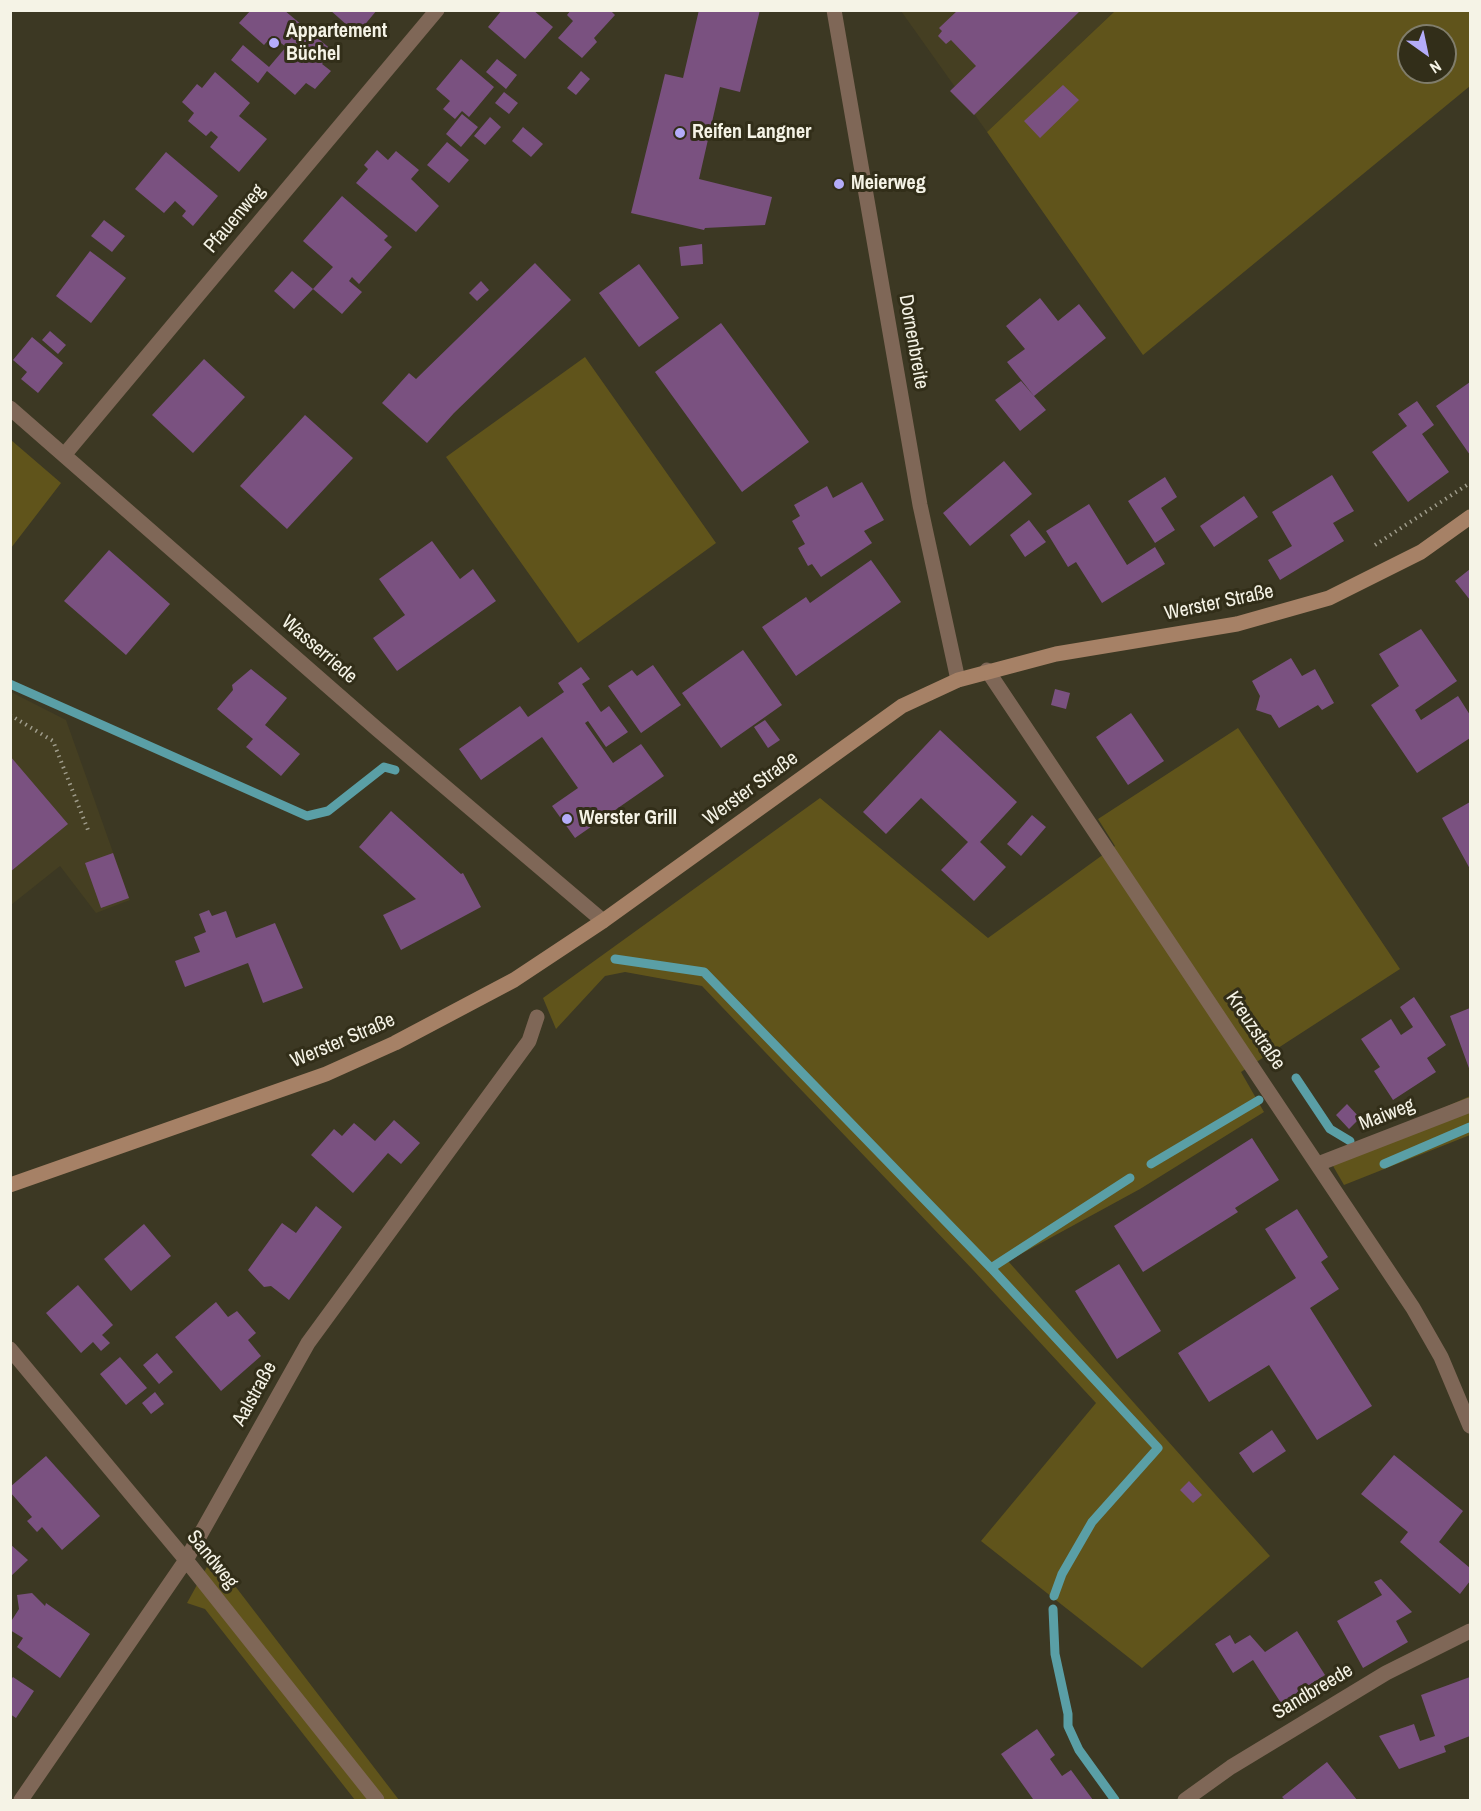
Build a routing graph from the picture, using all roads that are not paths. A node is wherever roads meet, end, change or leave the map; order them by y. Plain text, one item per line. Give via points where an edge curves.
1 (437, 10) edge
2 (834, 10) edge
3 (10, 408) edge
4 (65, 454) junction
5 (1470, 517) edge
6 (987, 670) junction
7 (958, 680) junction
8 (603, 921) junction
9 (537, 1017) dead end
10 (1470, 1105) edge
11 (1318, 1164) junction
12 (10, 1185) edge
13 (10, 1349) edge
14 (1470, 1426) edge
15 (186, 1560) junction
16 (1470, 1631) edge
17 (21, 1800) edge
18 (378, 1800) edge
19 (1185, 1800) edge

1 - 4 street, Pfauenweg
2 - 7 street, Dornenbreite via 920,505
3 - 4 street, Wasserriede
4 - 8 street, Wasserriede via 377,729
5 - 6 main road, Werster Straße via 1421,552 1329,598 1237,624 1056,654
6 - 7 main road, Werster Straße
6 - 11 street, Kreuzstraße
7 - 8 main road, Werster Straße via 902,706
8 - 12 main road, Werster Straße via 514,980 395,1043 326,1074
9 - 15 street, Aalstraße via 530,1041 308,1343
10 - 11 street, Maiweg
11 - 14 street, Kreuzstraße via 1413,1308 1441,1357
13 - 15 street, Sandweg
15 - 17 street, Aalstraße
15 - 18 street, Sandweg
16 - 19 street, Sandbreede via 1377,1678 1230,1767

